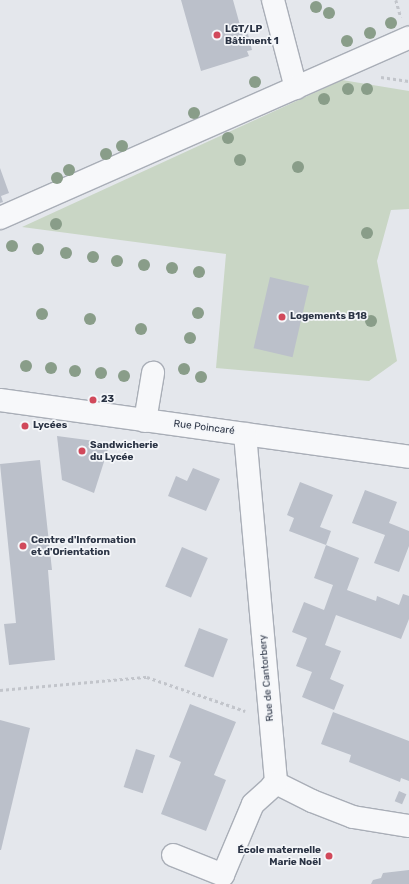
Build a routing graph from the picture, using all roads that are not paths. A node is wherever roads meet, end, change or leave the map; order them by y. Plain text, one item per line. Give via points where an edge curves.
1 (273, 0) edge
2 (409, 38) edge
3 (296, 88) junction
4 (0, 218) edge
5 (153, 373) dead end
6 (0, 400) edge
7 (145, 421) junction
8 (244, 434) junction
9 (409, 457) edge
10 (274, 784) junction
11 (409, 826) edge
12 (173, 855) dead end

1 - 3 street
2 - 3 street
3 - 4 street
5 - 7 street
6 - 7 street, Rue Poincaré
7 - 8 street, Rue Poincaré
8 - 9 street, Rue Poincaré
8 - 10 street, Rue de Cantorbery via 271,721
10 - 11 street via 353,817
10 - 12 street via 253,804 223,875

